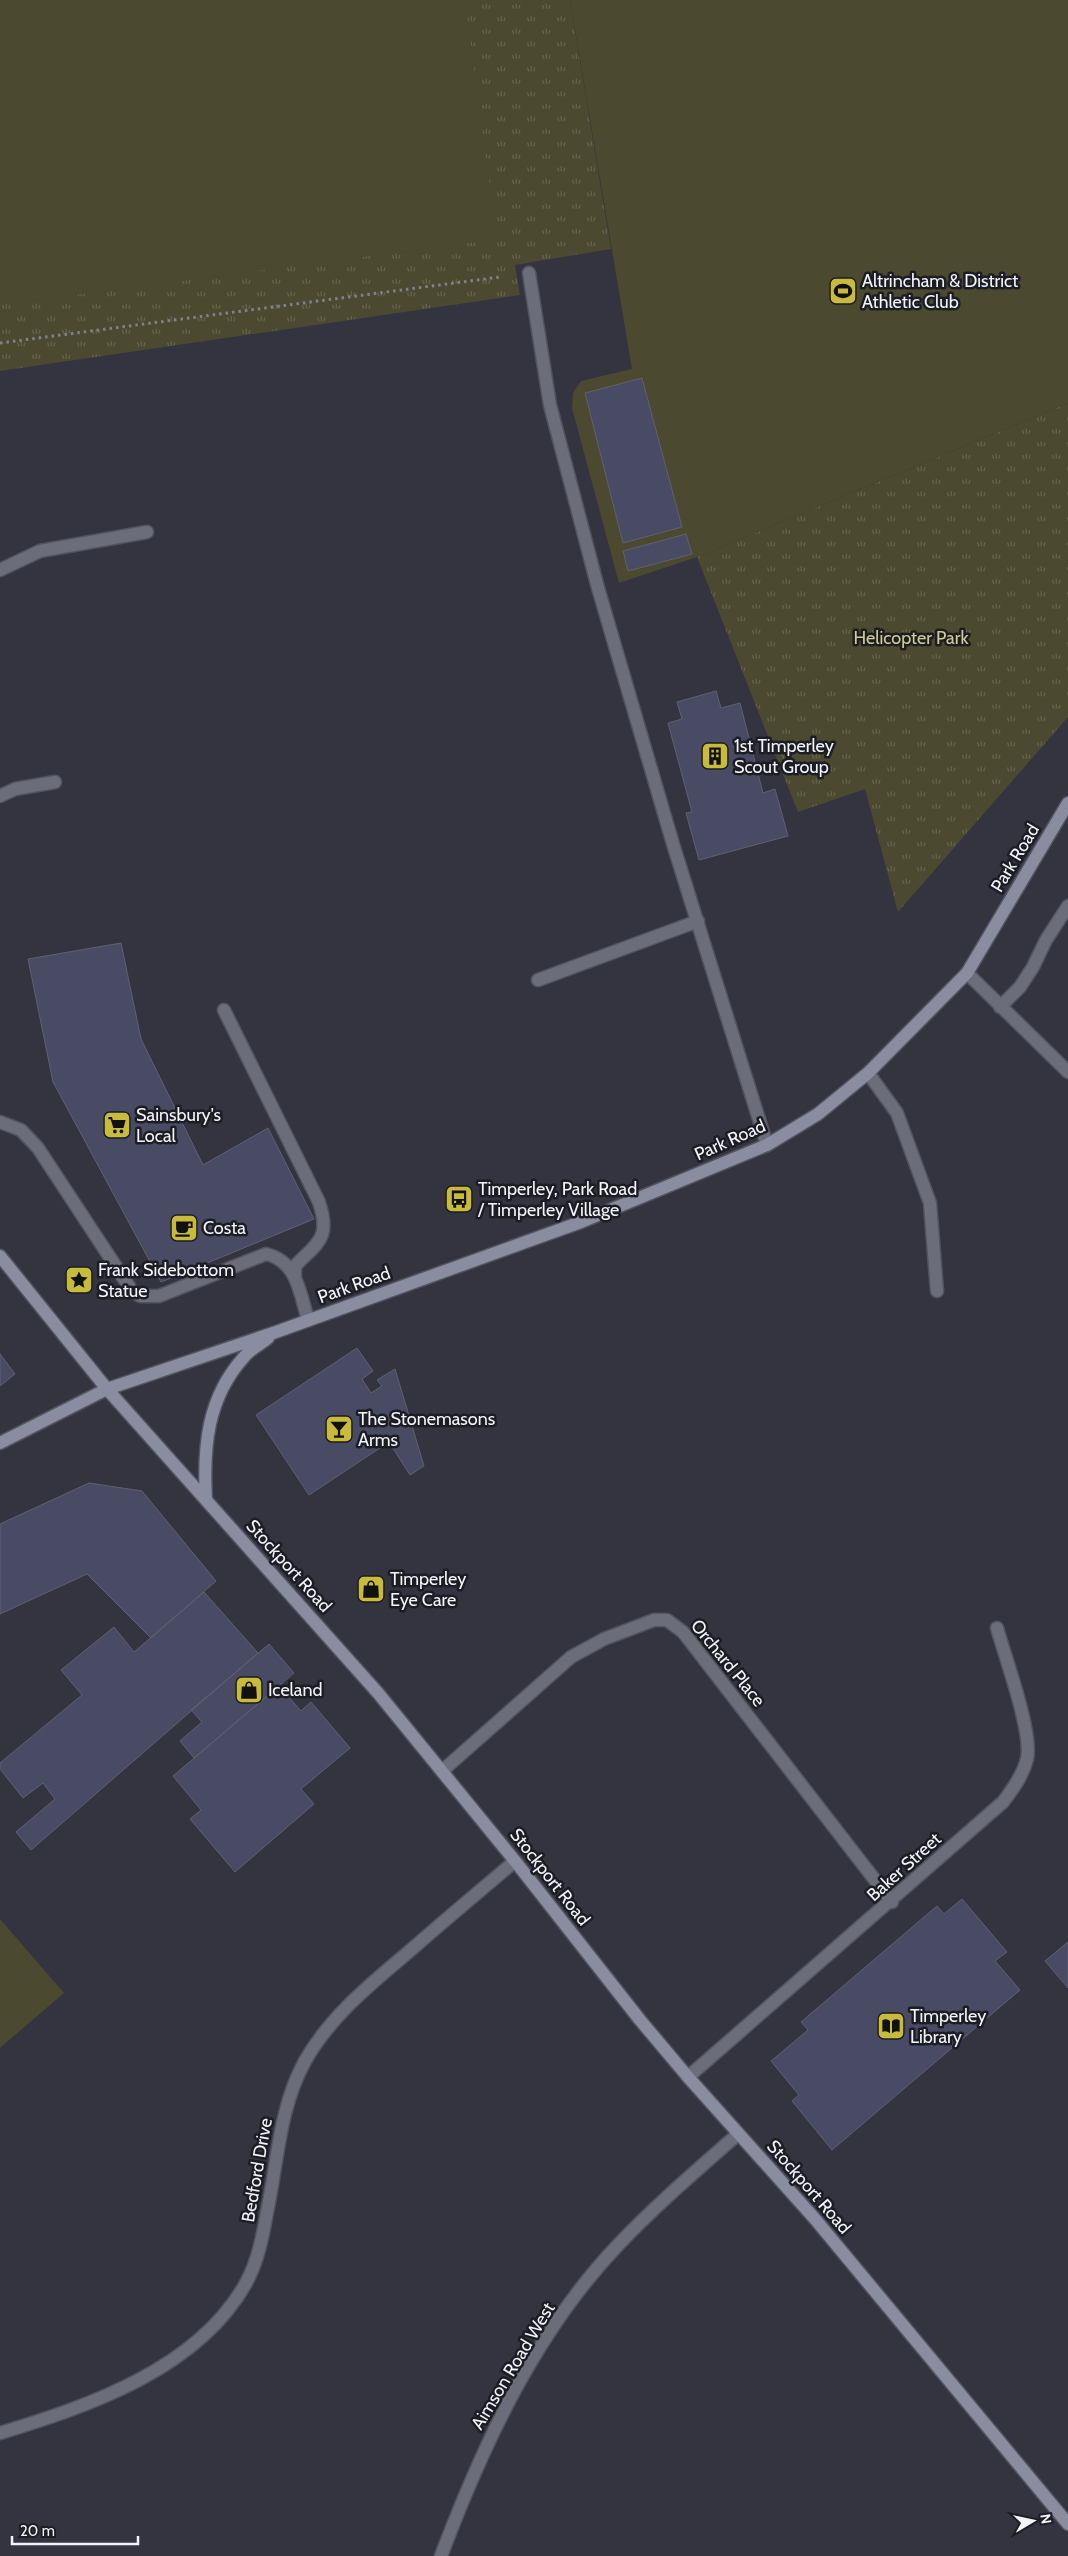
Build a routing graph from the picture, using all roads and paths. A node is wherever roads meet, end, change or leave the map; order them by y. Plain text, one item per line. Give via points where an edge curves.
1 (529, 273) joint
2 (0, 343) edge
3 (147, 532) dead end
4 (0, 570) edge
5 (55, 782) dead end
6 (0, 796) edge
7 (1068, 803) edge
8 (1068, 906) edge
9 (698, 921) junction
10 (967, 973) junction
11 (538, 980) dead end
12 (1000, 1007) junction
13 (224, 1010) dead end
14 (1068, 1072) edge
15 (868, 1073) junction
16 (0, 1122) edge
17 (767, 1145) junction
18 (0, 1256) edge
19 (294, 1276) junction
20 (937, 1291) dead end
21 (308, 1320) junction
22 (276, 1332) junction
23 (107, 1389) junction
24 (0, 1443) edge
25 (206, 1500) junction
26 (997, 1628) dead end
27 (442, 1771) junction
28 (515, 1861) junction
29 (892, 1902) junction
30 (688, 2077) junction
31 (738, 2134) junction
32 (0, 2433) edge
33 (1068, 2524) edge
34 (441, 2556) edge

1 - 2 path
1 - 9 street via 550,405 561,450 603,607
3 - 4 street via 40,551
5 - 6 street via 14,789
7 - 10 main road, Park Road
8 - 12 street via 1020,987
9 - 11 street
9 - 17 street
10 - 12 street
10 - 15 main road, Park Road
12 - 14 street
13 - 19 street via 324,1219 320,1239 295,1266
15 - 17 main road, Park Road via 818,1114
15 - 20 street via 898,1113 930,1202
16 - 19 street via 21,1130 38,1148 132,1291 140,1296 159,1296 266,1254 287,1264
17 - 21 main road, Park Road via 581,1222
18 - 23 main road, Stockport Road
19 - 21 street
21 - 22 main road, Park Road
22 - 23 main road, Park Road
22 - 25 main road, Park Road via 244,1356 213,1407 204,1463
23 - 24 main road, Park Road
23 - 25 main road, Stockport Road
25 - 27 main road, Stockport Road via 378,1693
26 - 29 street, Baker Street via 1028,1738 1027,1758 1017,1784 1003,1802
27 - 28 main road, Stockport Road
27 - 29 street, Orchard Place via 571,1657 640,1624 667,1620 683,1632
28 - 30 main road, Stockport Road
28 - 32 street, Bedford Drive via 348,2003 305,2061 289,2097 261,2244 248,2280 232,2306 183,2352 136,2380
29 - 30 street, Baker Street
30 - 31 main road, Stockport Road
31 - 33 main road, Stockport Road via 815,2219
31 - 34 street, Aimson Road West via 617,2246 574,2298 531,2363 490,2437

